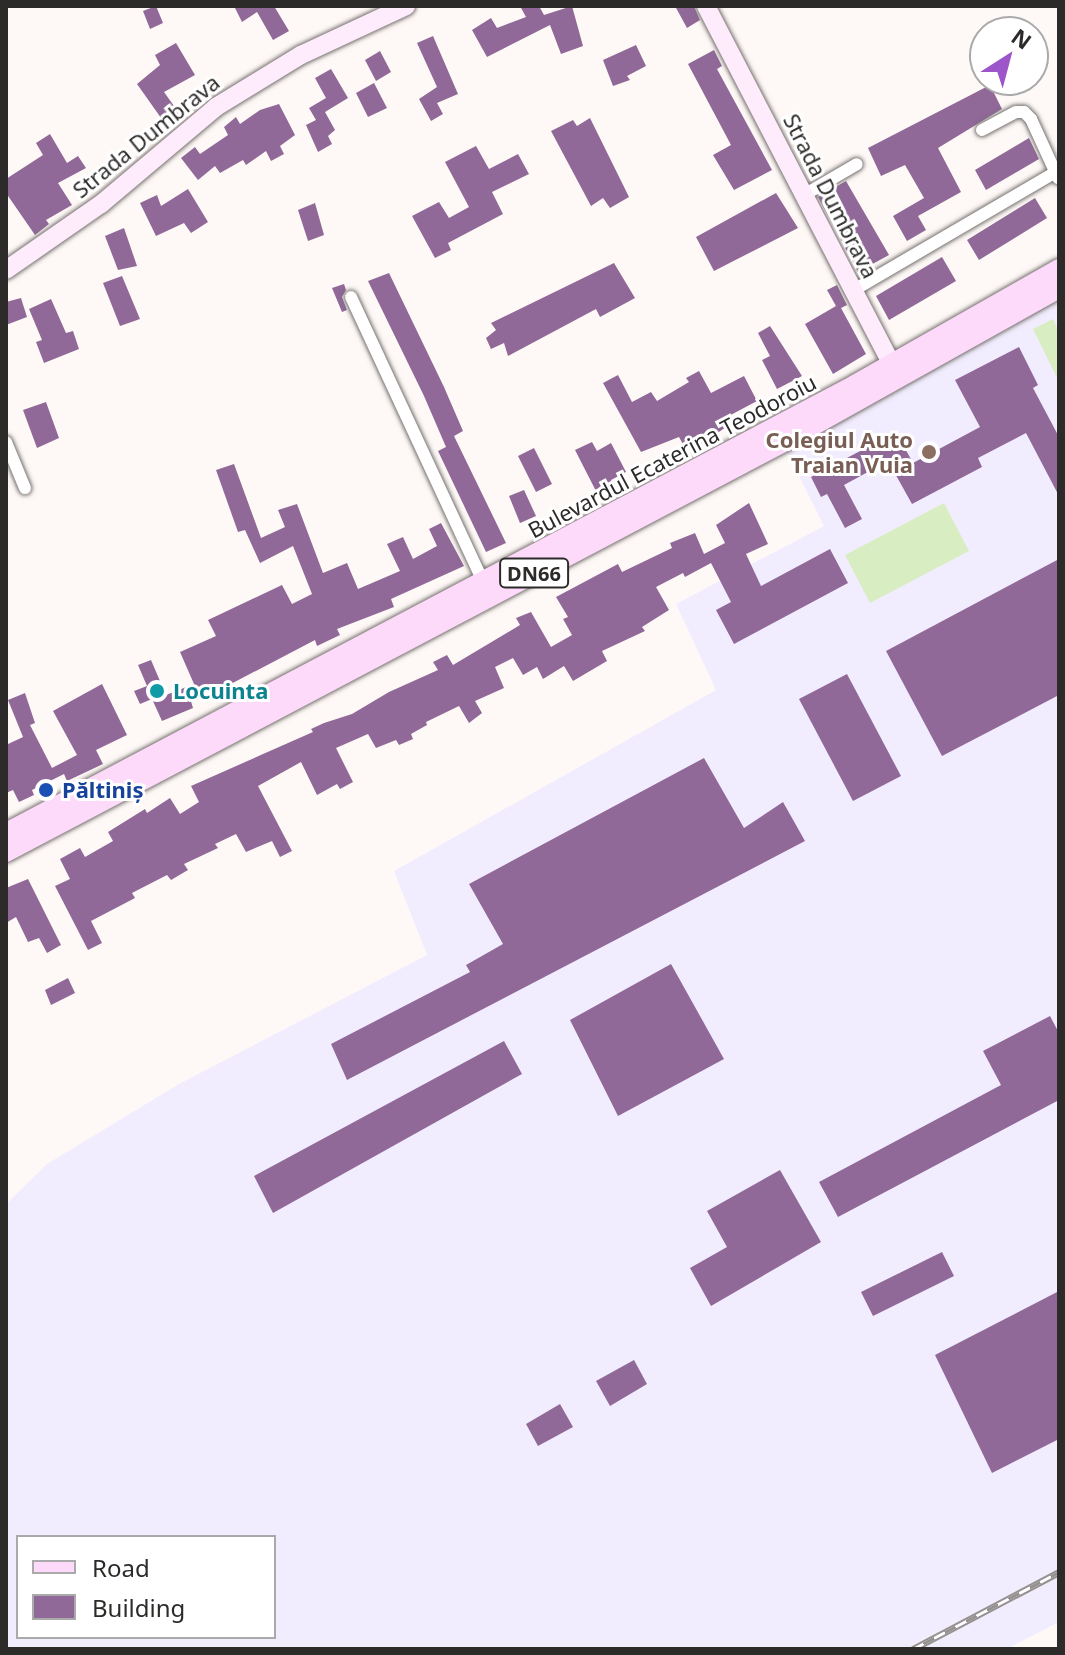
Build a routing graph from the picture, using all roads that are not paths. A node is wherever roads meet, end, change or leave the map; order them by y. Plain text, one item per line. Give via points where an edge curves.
1 (406, 6) edge
2 (706, 6) edge
3 (982, 130) dead end
4 (857, 164) dead end
5 (1057, 176) edge
6 (804, 195) junction
7 (1059, 269) edge
8 (6, 270) edge
9 (1059, 288) edge
10 (854, 290) junction
11 (351, 297) dead end
12 (1012, 306) junction
13 (896, 372) junction
14 (6, 442) edge
15 (25, 488) dead end
16 (484, 583) junction
17 (6, 833) edge
18 (6, 852) edge

1 - 8 street, Strada Dumbrava via 301,55 216,107 101,204
2 - 6 street, Strada Dumbrava
3 - 5 street via 1024,112
4 - 6 street
5 - 10 street
6 - 10 street, Strada Dumbrava
7 - 12 main road, Bulevardul Ecaterina Teodoroiu / DN66
9 - 12 main road, Bulevardul Ecaterina Teodoroiu / DN66
10 - 13 street, Strada Dumbrava
11 - 16 street
12 - 13 main road, Bulevardul Ecaterina Teodoroiu / DN66
13 - 16 main road, Bulevardul Ecaterina Teodoroiu
13 - 18 main road, Bulevardul Ecaterina Teodoroiu / DN66
14 - 15 street
16 - 17 main road, Bulevardul Ecaterina Teodoroiu

